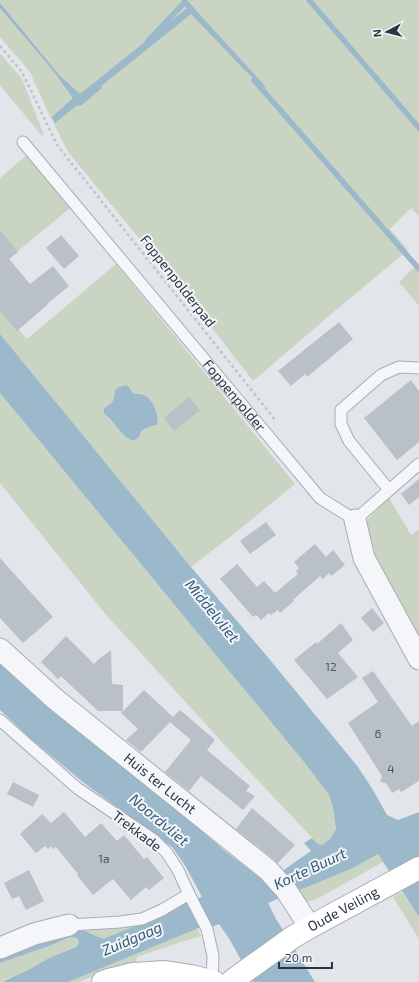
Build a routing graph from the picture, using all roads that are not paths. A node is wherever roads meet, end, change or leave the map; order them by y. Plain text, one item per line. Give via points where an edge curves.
1 (23, 142) dead end
2 (419, 368) edge
3 (419, 464) edge
4 (389, 490) junction
5 (355, 520) junction
6 (0, 649) edge
7 (419, 659) edge
8 (0, 720) edge
9 (419, 868) edge
10 (190, 897) junction
11 (68, 925) joint
12 (301, 932) junction
13 (0, 948) edge
14 (224, 980) edge
15 (103, 982) edge

1 - 5 lane, Foppenpolder via 320,498
2 - 4 lane via 399,367 381,375 341,410 341,424 349,441
3 - 4 lane
4 - 5 lane
5 - 7 street via 364,558
6 - 12 street, Huis ter Lucht via 55,699 268,870 298,908
8 - 10 lane, Trekkade via 77,788 154,840 167,853 178,870
9 - 12 main road, Oude Veiling
10 - 11 lane via 142,919
10 - 14 lane, Trekkade via 207,929 213,956
11 - 13 street via 34,934
12 - 14 main road, Oude Veiling
14 - 15 main road via 165,972 133,974

